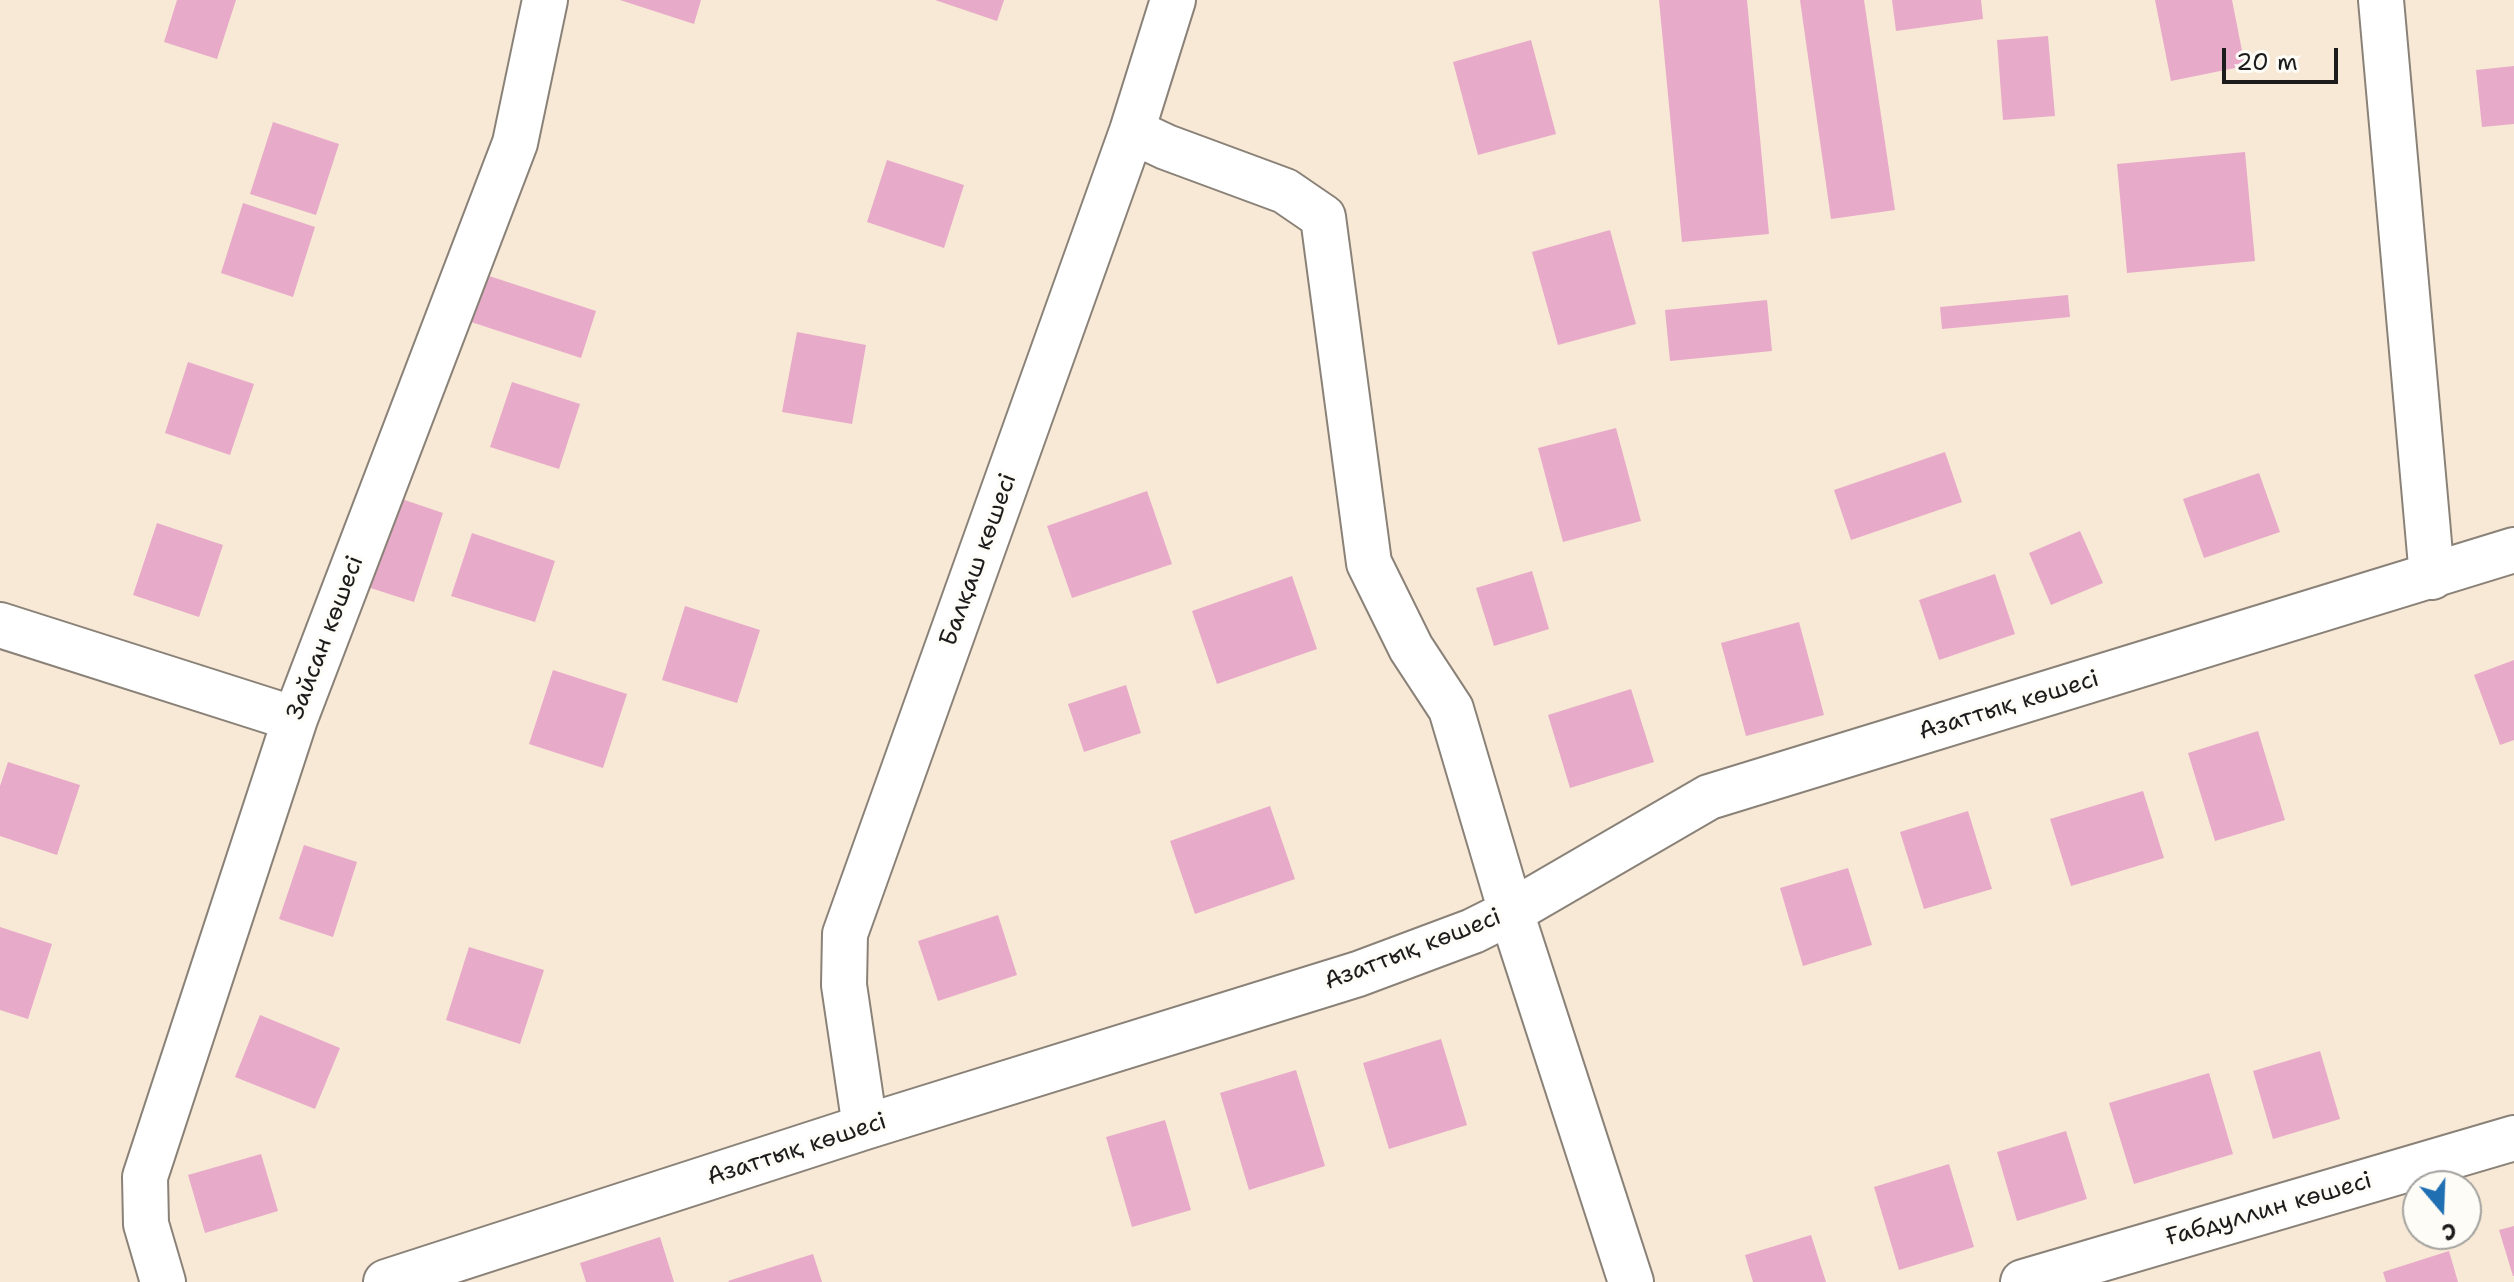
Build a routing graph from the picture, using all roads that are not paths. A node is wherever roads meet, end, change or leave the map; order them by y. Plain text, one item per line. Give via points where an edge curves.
1 (545, 0) edge
2 (1173, 0) edge
3 (2381, 0) edge
4 (1132, 131) junction
5 (2514, 550) edge
6 (2432, 577) junction
7 (0, 625) edge
8 (295, 719) junction
9 (1511, 912) junction
10 (865, 1127) junction
11 (2514, 1138) edge
12 (163, 1282) edge
13 (386, 1282) edge
14 (1631, 1282) edge
15 (2023, 1282) edge

1 - 8 street, Зайсан көшесі via 515,143
2 - 4 street, Балқаш көшесі
3 - 6 street
4 - 9 street via 1285,191 1323,217 1369,563 1411,648 1451,709
4 - 10 street, Балқаш көшесі via 845,934 844,985
5 - 6 street, Азаттық көшесі
6 - 9 street, Азаттық көшесі via 1709,797
7 - 8 street
8 - 12 street, Зайсан көшесі via 145,1177 146,1224
9 - 10 street, Азаттық көшесі via 1358,974
9 - 14 street
10 - 13 street, Азаттық көшесі
11 - 15 street, Ғабдуллин көшесі

